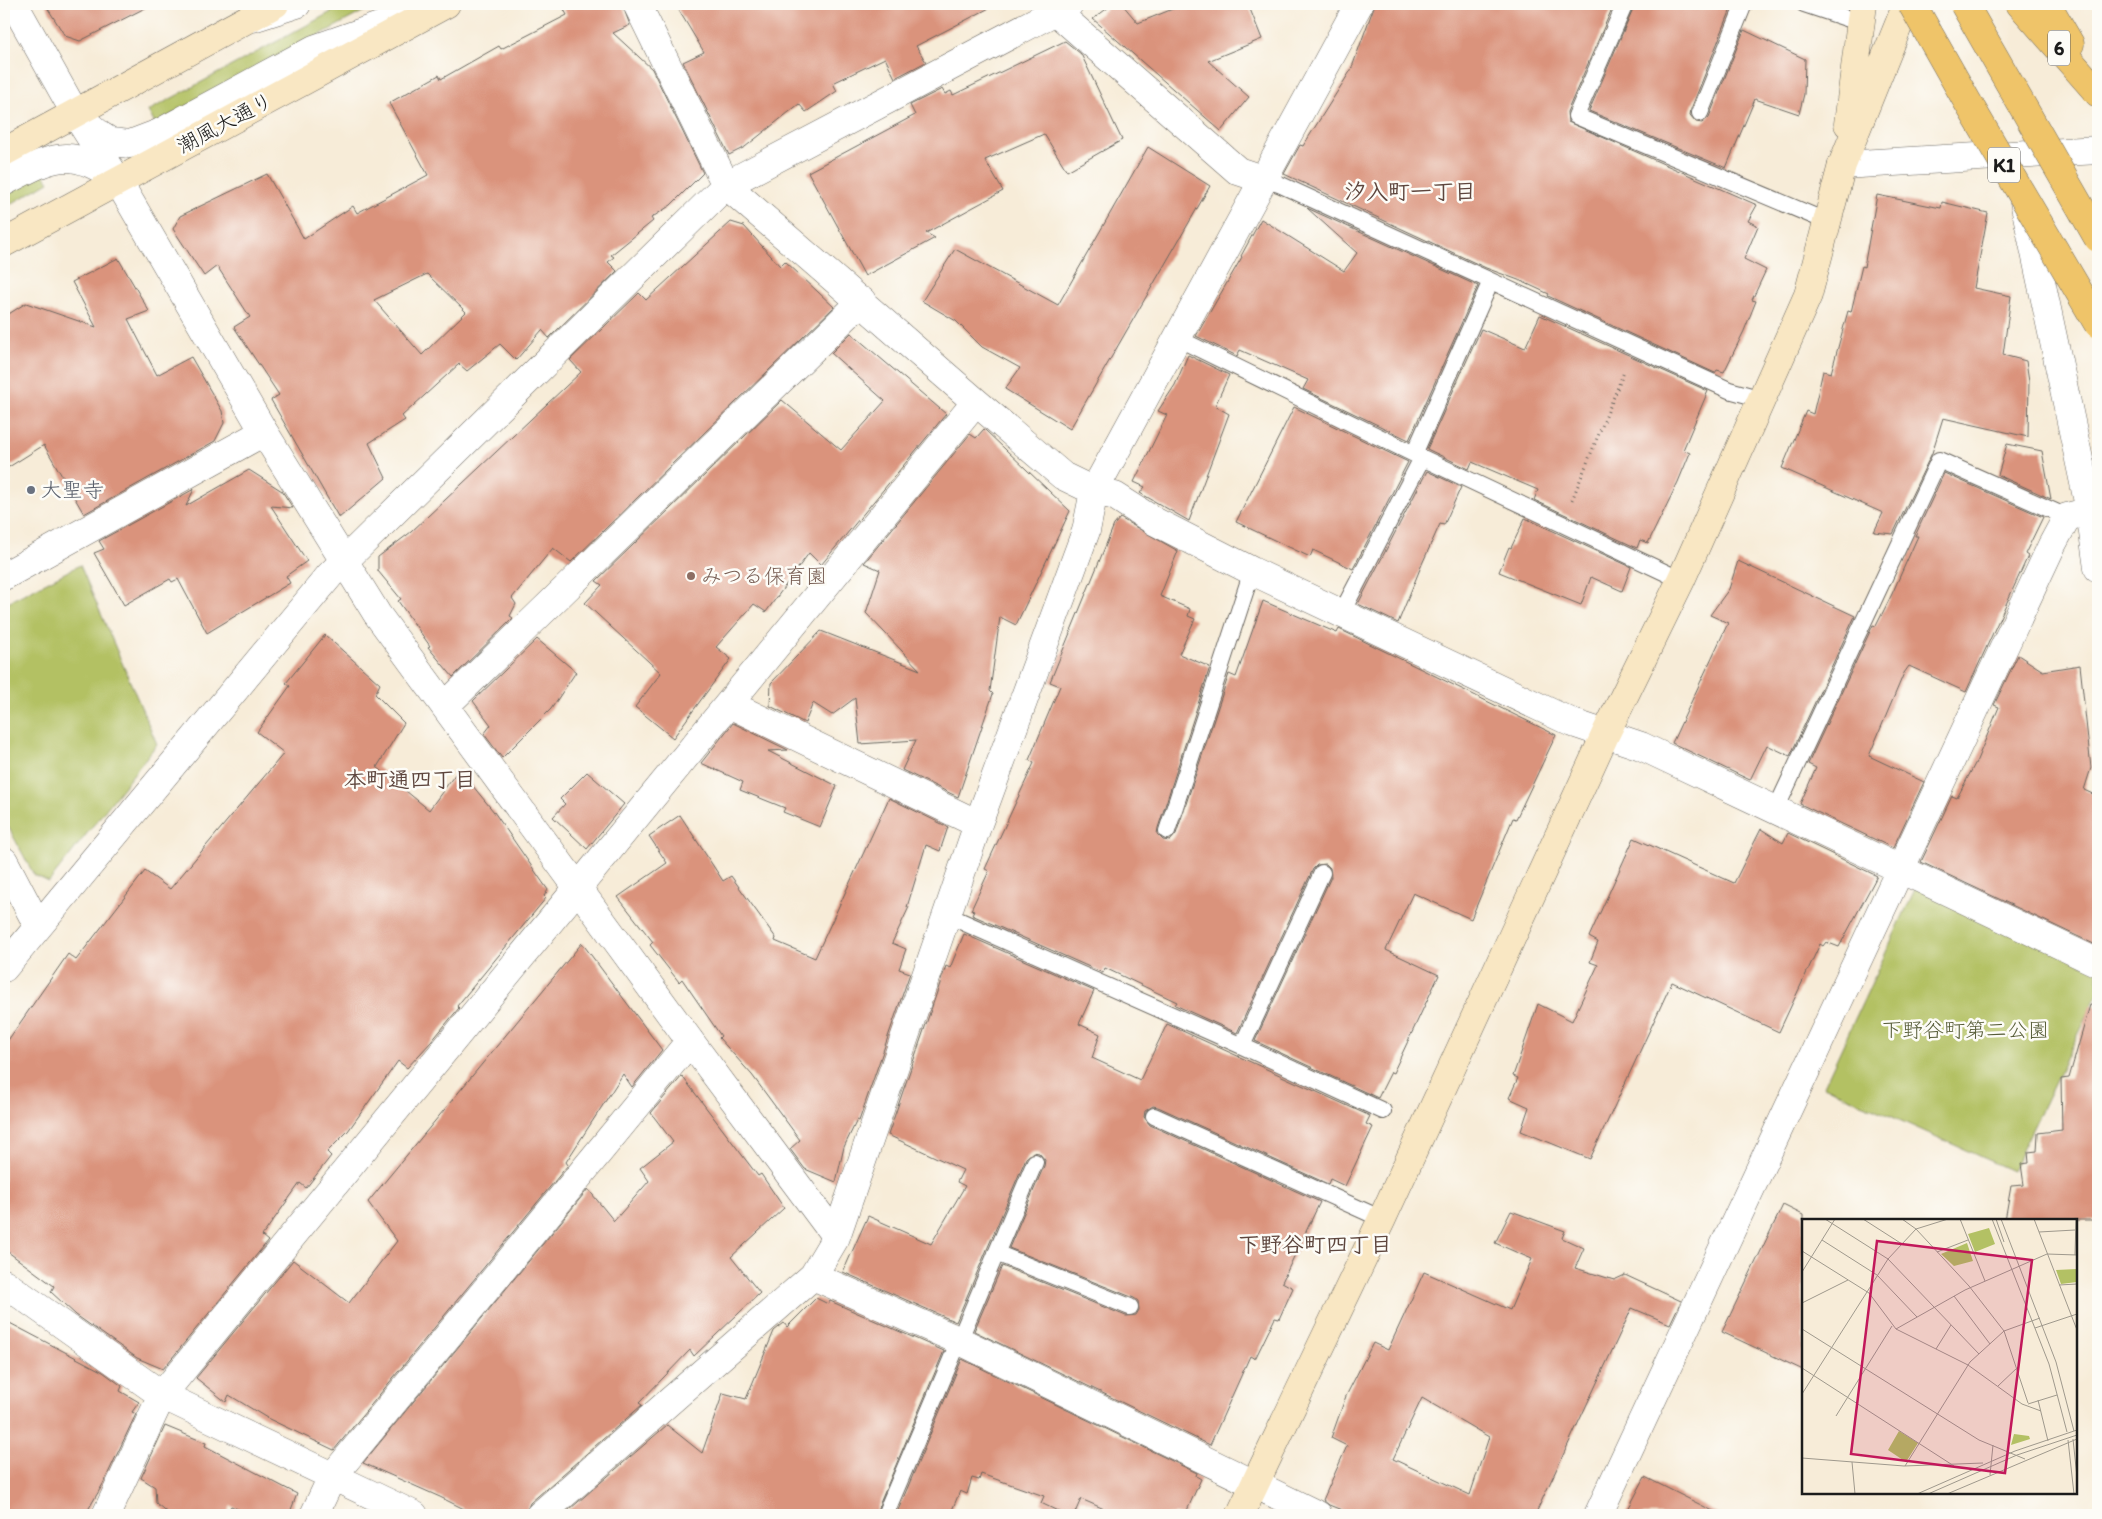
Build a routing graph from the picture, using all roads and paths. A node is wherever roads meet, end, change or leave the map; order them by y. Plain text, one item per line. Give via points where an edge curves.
1 (14, 4) edge
2 (275, 4) edge
3 (297, 4) edge
4 (442, 4) edge
5 (446, 4) edge
6 (637, 4) edge
7 (1359, 4) edge
8 (1625, 4) edge
9 (1744, 4) edge
10 (1804, 4) edge
11 (1908, 4) edge
12 (1912, 4) edge
13 (1964, 4) edge
14 (2020, 4) edge
15 (2047, 4) edge
16 (1062, 7) edge
17 (1862, 13) edge
18 (240, 23) junction
19 (2098, 93) edge
20 (75, 113) junction
21 (1700, 113) dead end
22 (2098, 150) edge
23 (4, 152) edge
24 (2014, 156) junction
25 (1842, 165) junction
26 (1262, 179) junction
27 (118, 181) junction
28 (4, 182) edge
29 (726, 185) junction
30 (1828, 222) junction
31 (2098, 238) edge
32 (4, 243) edge
33 (1491, 281) junction
34 (862, 301) junction
35 (2098, 324) edge
36 (1177, 338) junction
37 (1635, 346) junction
38 (1762, 399) junction
39 (976, 402) junction
40 (264, 432) junction
41 (1418, 456) junction
42 (1094, 491) junction
43 (2078, 514) junction
44 (1562, 524) junction
45 (343, 562) junction
46 (2098, 568) edge
47 (1252, 571) junction
48 (4, 576) edge
49 (1681, 580) junction
50 (1341, 614) junction
51 (729, 704) junction
52 (445, 706) junction
53 (1606, 733) junction
54 (1776, 809) junction
55 (978, 824) junction
56 (1167, 831) dead end
57 (4, 861) edge
58 (1901, 870) junction
59 (1322, 873) dead end
60 (578, 888) junction
61 (947, 915) junction
62 (38, 926) junction
63 (2098, 963) edge
64 (4, 968) edge
65 (690, 1041) junction
66 (1242, 1046) junction
67 (1383, 1112) dead end
68 (1154, 1116) dead end
69 (1035, 1162) dead end
70 (1382, 1219) junction
71 (836, 1237) junction
72 (996, 1253) junction
73 (813, 1276) junction
74 (4, 1284) edge
75 (1130, 1307) dead end
76 (958, 1340) junction
77 (162, 1394) junction
78 (332, 1477) junction
79 (1255, 1484) junction
80 (106, 1515) edge
81 (314, 1515) edge
82 (414, 1515) edge
83 (540, 1515) edge
84 (885, 1515) edge
85 (1240, 1515) edge
86 (1318, 1515) edge
87 (1598, 1515) edge

1 - 20 street
2 - 18 street
3 - 18 street
4 - 20 street via 314,49 159,133 130,144 111,142
5 - 27 street, 潮風大通り
6 - 29 street
7 - 26 street
8 - 30 lane via 1576,116
9 - 21 lane
10 - 17 lane
11 - 25 street
12 - 35 main road, K1, bridge
13 - 31 main road, K1, bridge
14 - 19 main road, 6
15 - 19 main road, 6
16 - 26 street via 1238,171
16 - 29 street
17 - 25 street
18 - 20 street
20 - 23 street
20 - 27 street
22 - 24 street
24 - 25 street
24 - 43 street
25 - 30 street
26 - 33 lane
26 - 36 street
27 - 28 street via 93,163 73,157 41,162
27 - 32 street, 潮風大通り
27 - 40 street
29 - 34 street
29 - 45 street
30 - 38 street via 1808,295
33 - 37 lane
33 - 41 lane
34 - 39 street
34 - 52 street
36 - 41 lane
36 - 42 street
37 - 38 lane via 1729,390
37 - 44 path
38 - 49 street
39 - 42 street via 1064,476
39 - 51 street
40 - 45 street
40 - 48 street
41 - 44 lane
41 - 50 lane
42 - 47 street via 1115,496 1154,521
42 - 55 street via 1086,531
43 - 46 street
43 - 54 lane via 1939,460
43 - 58 street
44 - 49 lane
45 - 52 street
45 - 62 street
47 - 50 street
47 - 56 lane
49 - 53 street
50 - 53 street via 1572,723
51 - 55 street
51 - 60 street
52 - 60 street
53 - 54 street
53 - 70 street
54 - 58 street
55 - 61 street
57 - 62 street
58 - 63 street
58 - 87 street
59 - 66 lane
60 - 65 street
60 - 77 street
61 - 66 lane
61 - 71 street
62 - 64 street
65 - 71 street
65 - 78 street
66 - 67 lane
68 - 70 lane
69 - 72 lane
70 - 79 street
71 - 73 street
72 - 75 lane
72 - 76 lane
73 - 76 street
73 - 83 street
74 - 77 street
76 - 79 street
76 - 84 lane
77 - 78 street
77 - 80 street
78 - 81 street
78 - 82 street
79 - 85 street
79 - 86 street

